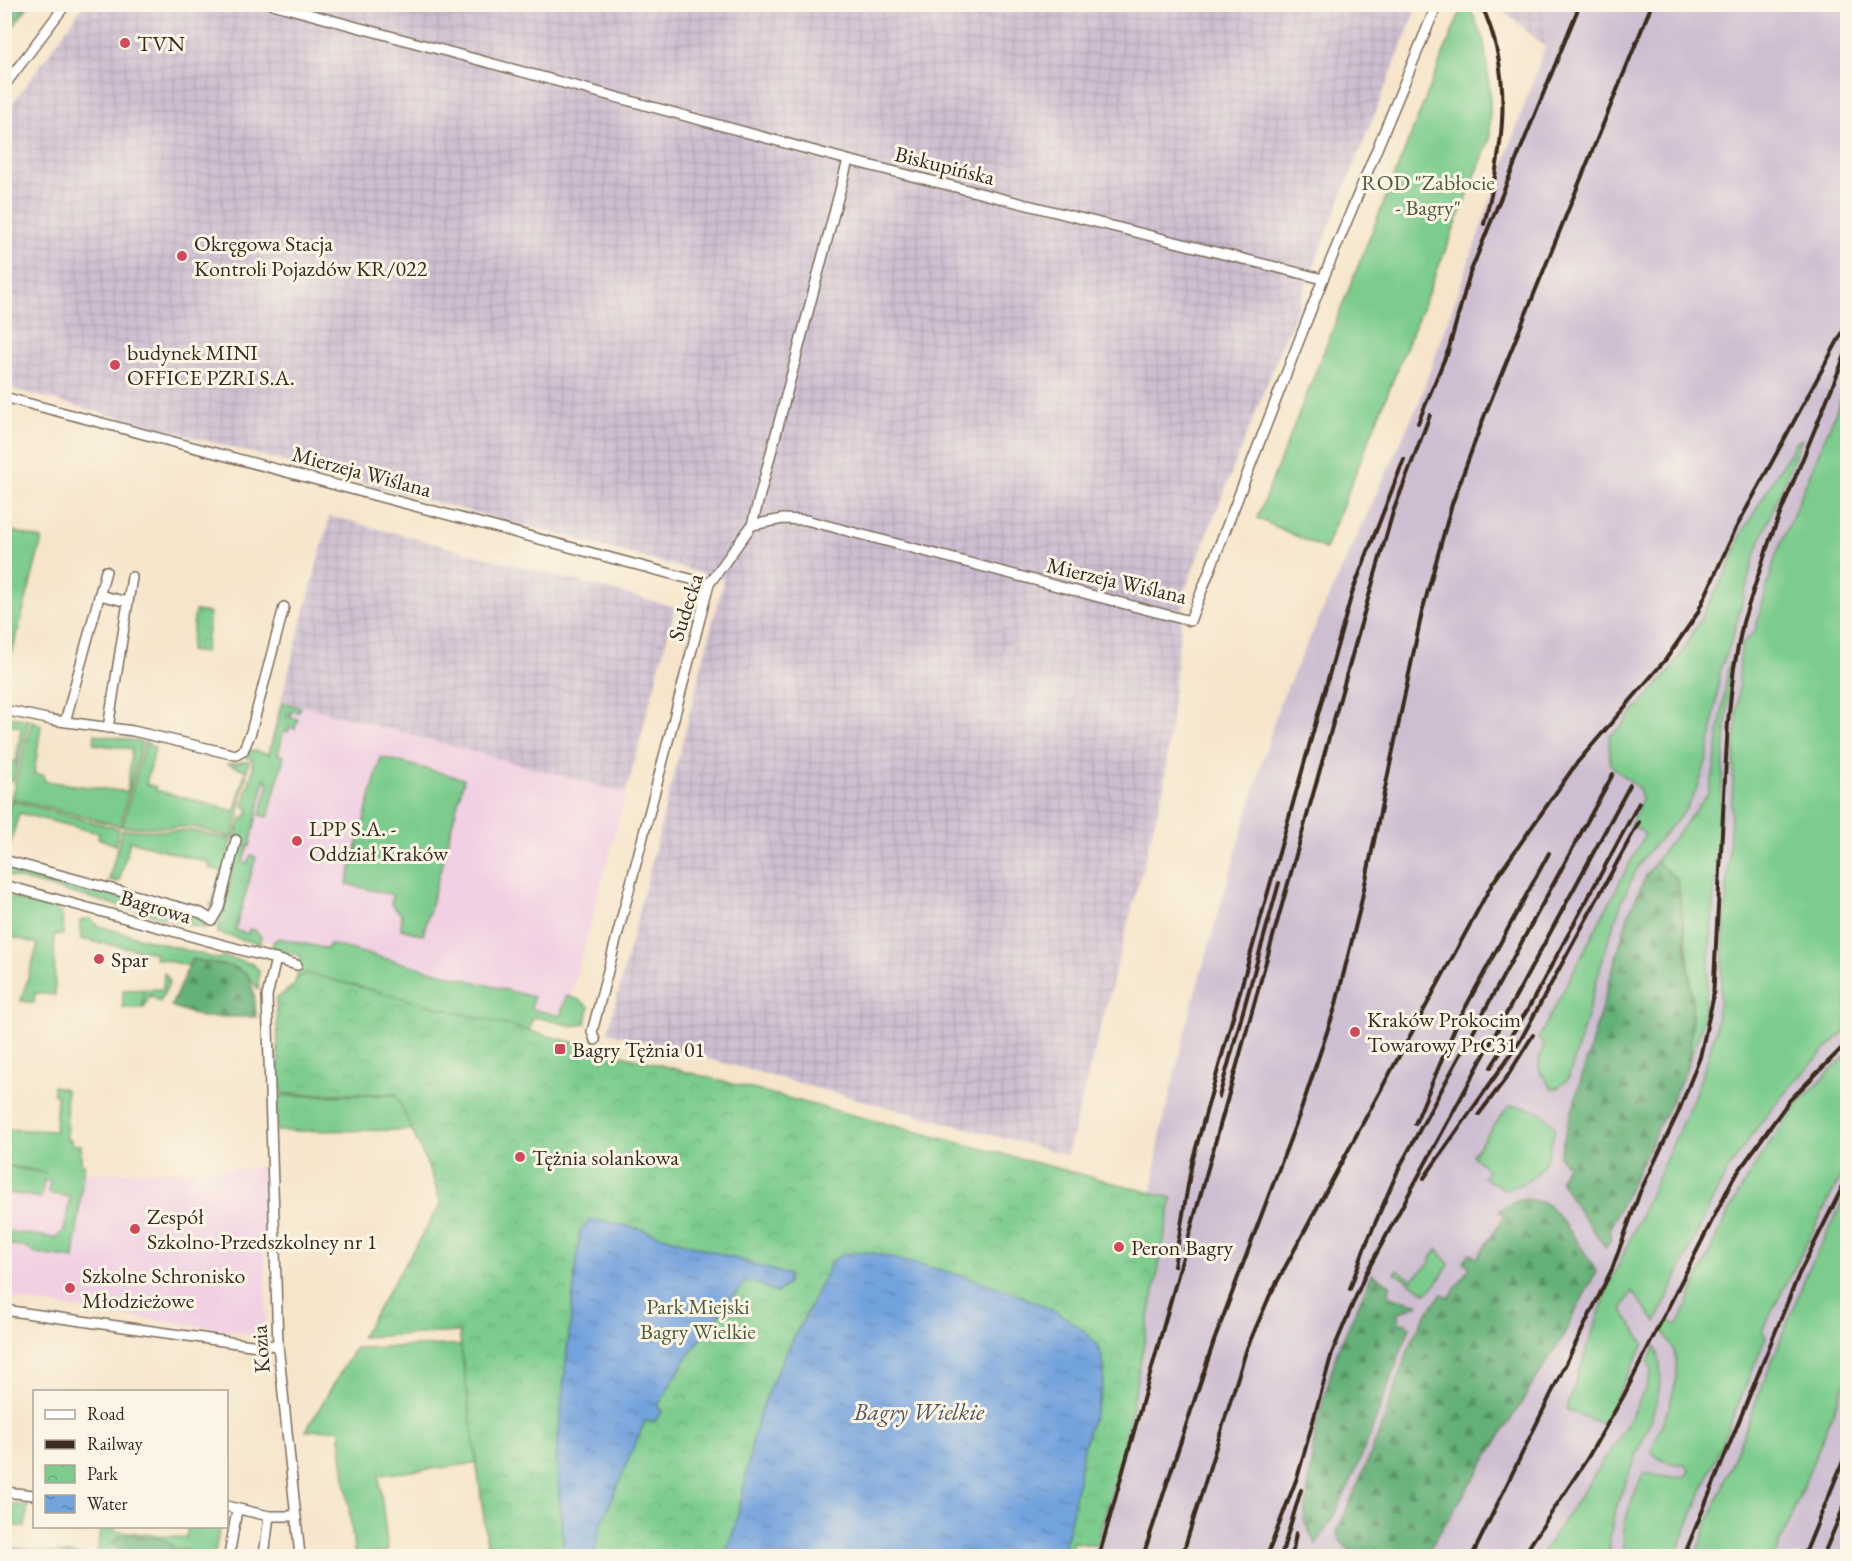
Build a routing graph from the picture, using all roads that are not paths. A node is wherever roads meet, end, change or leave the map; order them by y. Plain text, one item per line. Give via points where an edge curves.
1 (66, 4) edge
2 (272, 4) edge
3 (1437, 4) edge
4 (4, 86) edge
5 (848, 160) junction
6 (1323, 279) junction
7 (4, 397) edge
8 (752, 525) junction
9 (106, 571) dead end
10 (132, 577) dead end
11 (709, 584) junction
12 (99, 595) junction
13 (128, 602) junction
14 (284, 607) dead end
15 (4, 710) edge
16 (65, 722) junction
17 (108, 728) junction
18 (236, 840) dead end
19 (4, 860) edge
20 (4, 885) edge
21 (276, 959) junction
22 (297, 965) dead end
23 (595, 1040) dead end
24 (4, 1310) edge
25 (278, 1345) junction
26 (4, 1492) edge
27 (33, 1496) edge
28 (228, 1507) edge
29 (237, 1510) junction
30 (270, 1516) junction
31 (296, 1516) junction
32 (229, 1557) edge
33 (264, 1557) edge
34 (300, 1557) edge

1 - 4 street
2 - 5 street, Biskupińska
3 - 6 street
5 - 6 street, Biskupińska
5 - 8 street, Sudecka
6 - 8 street, Mierzeja Wiślana via 1190,621 806,520 783,519
7 - 11 street, Mierzeja Wiślana
8 - 11 street, Sudecka
9 - 12 street
10 - 13 street
11 - 23 street, Sudecka via 592,1032
12 - 13 street
12 - 16 street
13 - 17 street
14 - 17 street via 252,732 243,751 228,755
15 - 16 street
16 - 17 street
18 - 19 street via 219,908 212,920 201,913
20 - 21 street, Bagrowa
21 - 22 street, Bagrowa
21 - 25 street, Kozia via 267,996
24 - 25 street via 258,1346
25 - 31 street, Kozia
26 - 27 street
28 - 29 street
29 - 30 street
29 - 32 street
30 - 31 street
30 - 33 street
31 - 34 street, Kozia

